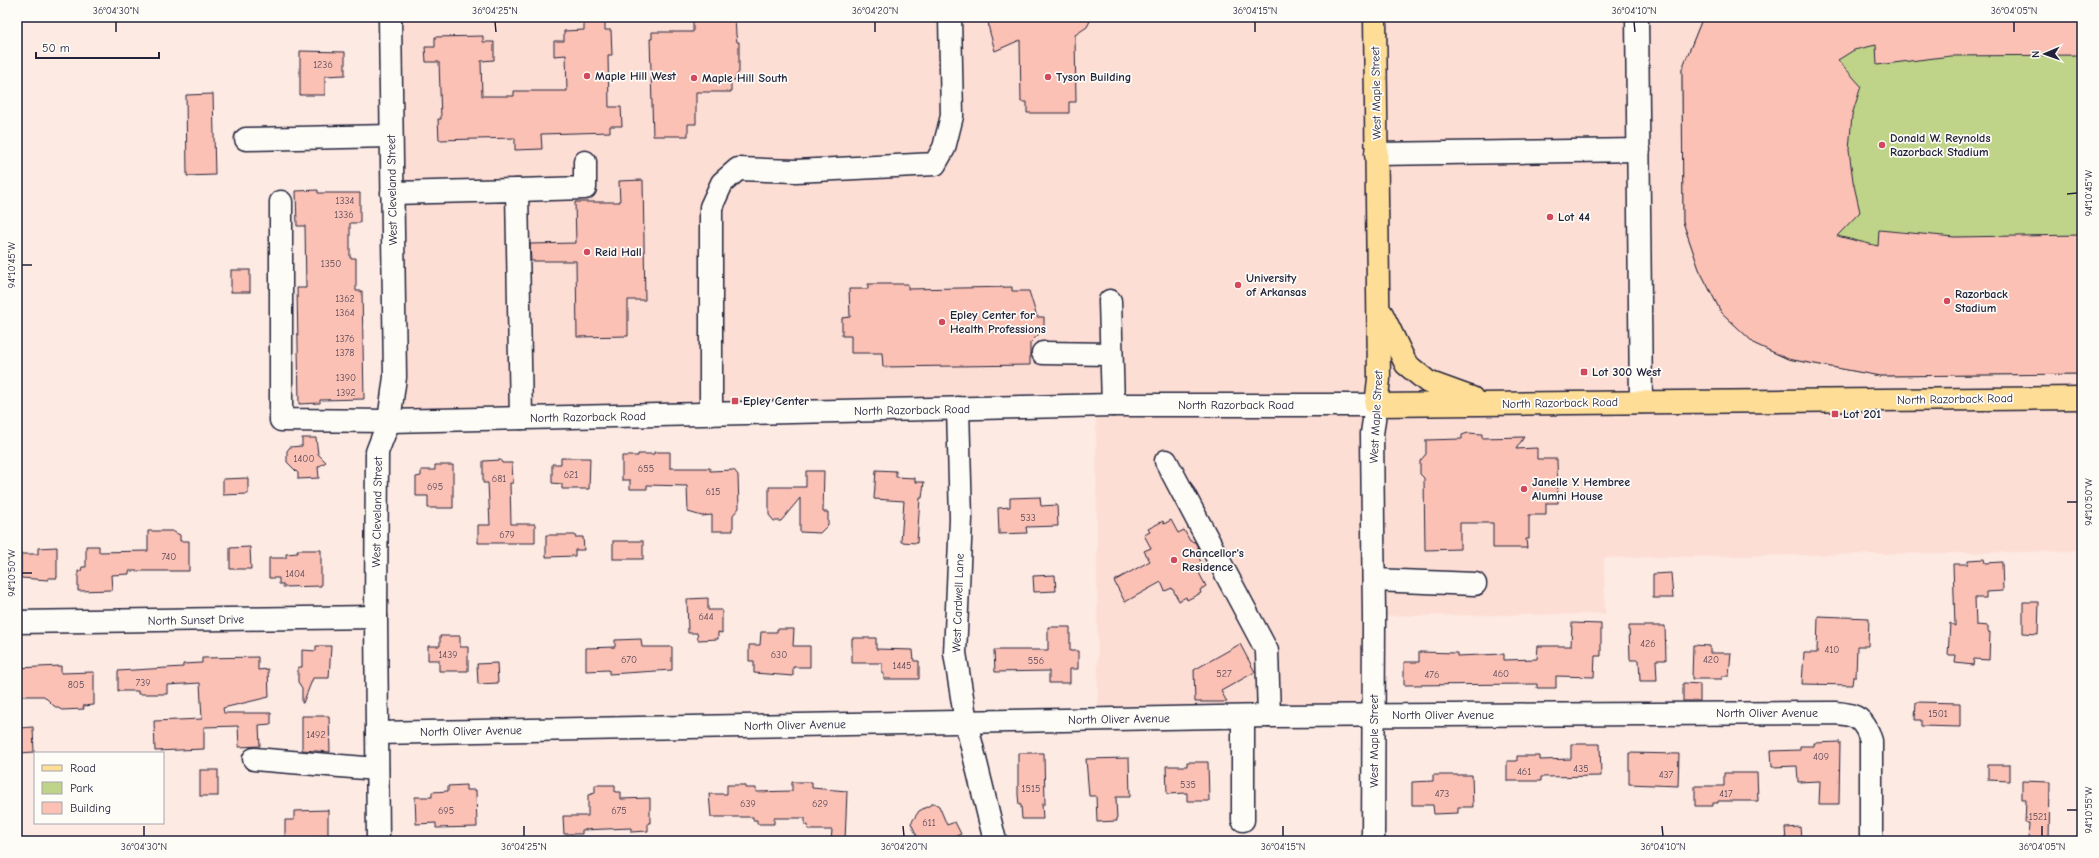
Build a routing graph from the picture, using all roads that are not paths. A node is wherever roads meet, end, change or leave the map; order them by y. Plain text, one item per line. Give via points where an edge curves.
1 (390, 17) edge
2 (950, 17) edge
3 (1375, 17) edge
4 (1637, 17) edge
5 (392, 136) junction
6 (246, 139) dead end
7 (1639, 150) junction
8 (1376, 154) junction
9 (585, 162) dead end
10 (518, 190) junction
11 (392, 193) junction
12 (281, 202) dead end
13 (1110, 301) dead end
14 (1378, 304) junction
15 (1042, 353) dead end
16 (1111, 354) junction
17 (2082, 398) edge
18 (1641, 402) junction
19 (1495, 404) junction
20 (1376, 405) junction
21 (1113, 406) junction
22 (958, 408) junction
23 (711, 414) junction
24 (521, 418) junction
25 (389, 421) junction
26 (1166, 461) dead end
27 (1374, 580) junction
28 (1475, 584) dead end
29 (376, 617) junction
30 (17, 622) edge
31 (1374, 715) junction
32 (1269, 716) junction
33 (1243, 717) junction
34 (966, 722) junction
35 (377, 733) junction
36 (254, 759) dead end
37 (377, 769) junction
38 (1243, 820) dead end
39 (378, 841) edge
40 (996, 841) edge
41 (1373, 841) edge
42 (1871, 841) edge

1 - 5 street, West Cleveland Street
2 - 23 street via 952,116 944,148 935,164 796,171 738,168 722,183 711,207
3 - 8 main road, West Maple Street
4 - 7 street
5 - 6 street
5 - 11 street, West Cleveland Street
7 - 8 street
7 - 18 street
8 - 14 main road, West Maple Street
9 - 10 street via 585,188
10 - 11 street
10 - 24 street
11 - 25 street, West Cleveland Street via 395,377
12 - 25 street, North Razorback Road via 282,420
13 - 16 street
14 - 19 main road via 1406,364 1428,382 1458,394
14 - 20 main road, West Maple Street via 1379,379
15 - 16 street
16 - 21 street
17 - 18 main road, North Razorback Road
18 - 19 main road, North Razorback Road
19 - 20 main road, North Razorback Road
20 - 21 street, North Razorback Road
20 - 27 street, West Maple Street via 1372,434
21 - 22 street, North Razorback Road
22 - 23 street, North Razorback Road
22 - 34 street, West Cardwell Lane via 961,519 955,653
23 - 24 street, North Razorback Road
24 - 25 street, North Razorback Road
25 - 29 street, West Cleveland Street via 377,452
26 - 32 street via 1267,652
27 - 28 street
27 - 31 street, West Maple Street
29 - 30 street, North Sunset Drive
29 - 35 street, West Cleveland Street
31 - 32 street, North Oliver Avenue
31 - 41 street, West Maple Street
31 - 42 street, North Oliver Avenue via 1849,714 1860,720 1868,729 1871,741
32 - 33 street, North Oliver Avenue
33 - 34 street, North Oliver Avenue
33 - 38 street
34 - 35 street, North Oliver Avenue
34 - 40 street, West Cardwell Lane
35 - 37 street, West Cleveland Street
36 - 37 street
37 - 39 street, West Cleveland Street

